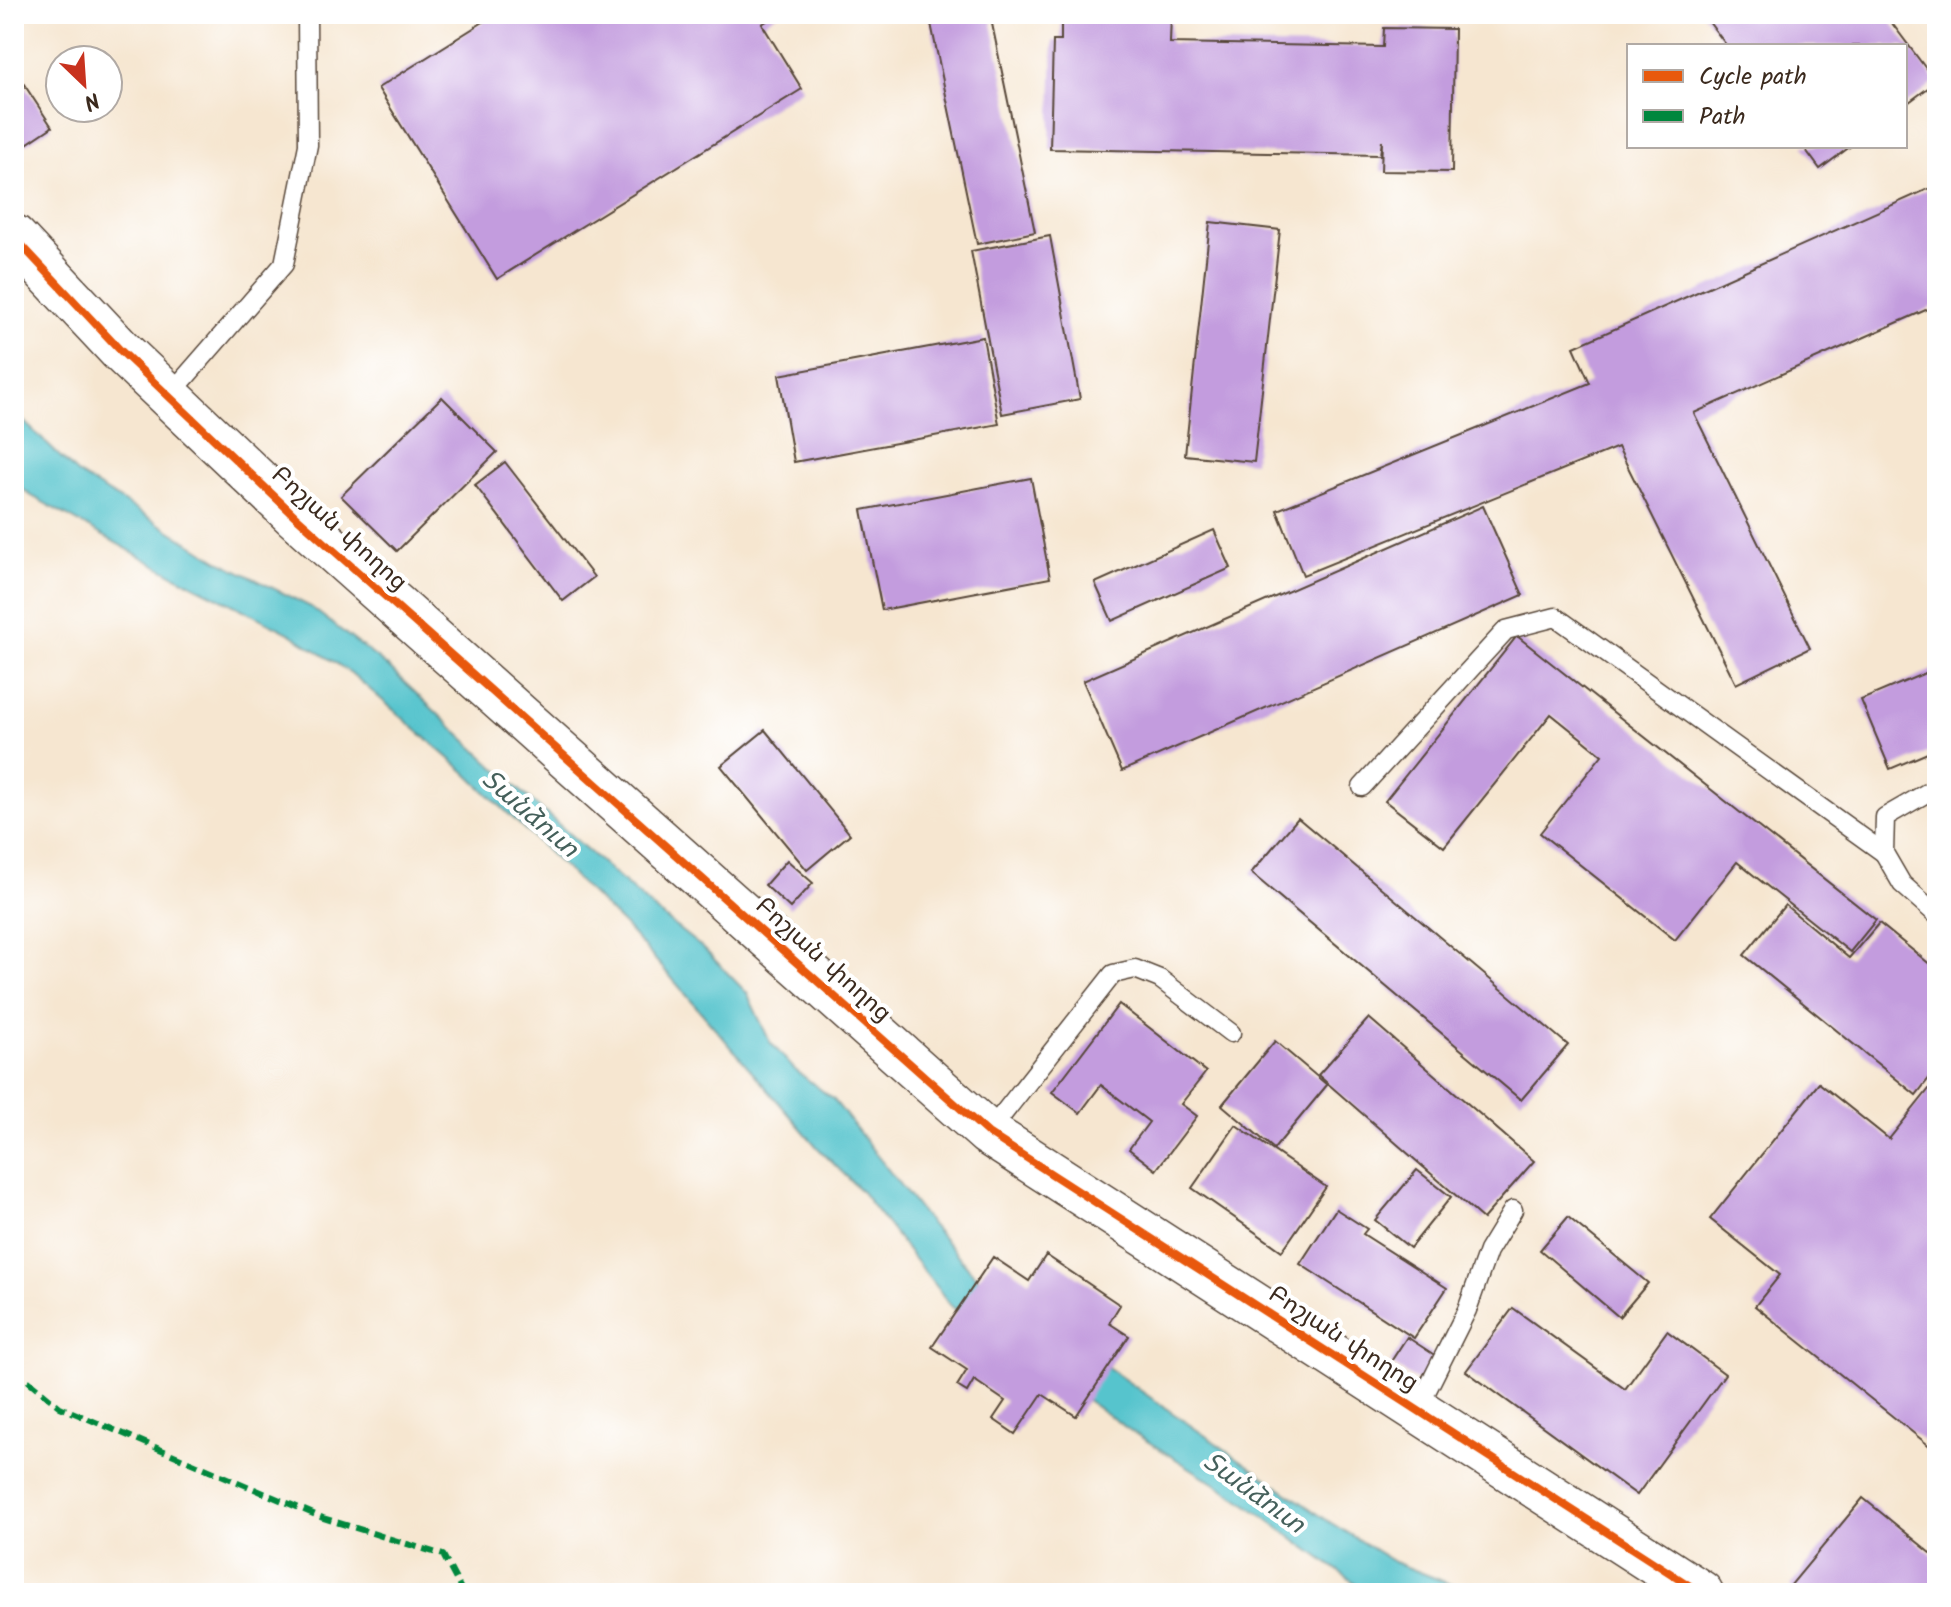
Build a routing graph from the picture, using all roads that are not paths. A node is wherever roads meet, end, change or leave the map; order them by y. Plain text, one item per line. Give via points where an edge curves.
1 (307, 14) edge
2 (14, 237) edge
3 (169, 396) junction
4 (1362, 787) dead end
5 (1937, 787) edge
6 (1884, 853) junction
7 (1937, 915) edge
8 (1231, 1033) dead end
9 (988, 1133) junction
10 (1513, 1210) dead end
11 (1417, 1410) junction
12 (1701, 1593) edge

1 - 3 lane via 308,145 284,264
2 - 3 street, Բոշյան փողոց
3 - 9 street, Բոշյան փողոց via 295,516
4 - 6 lane via 1506,630 1556,617
5 - 6 lane via 1885,817
6 - 7 lane via 1902,884
8 - 9 lane via 1160,979 1135,969 1113,974
9 - 11 street, Բոշյան փողոց
10 - 11 lane via 1488,1251 1467,1310
11 - 12 street, Բոշյան փողոց

